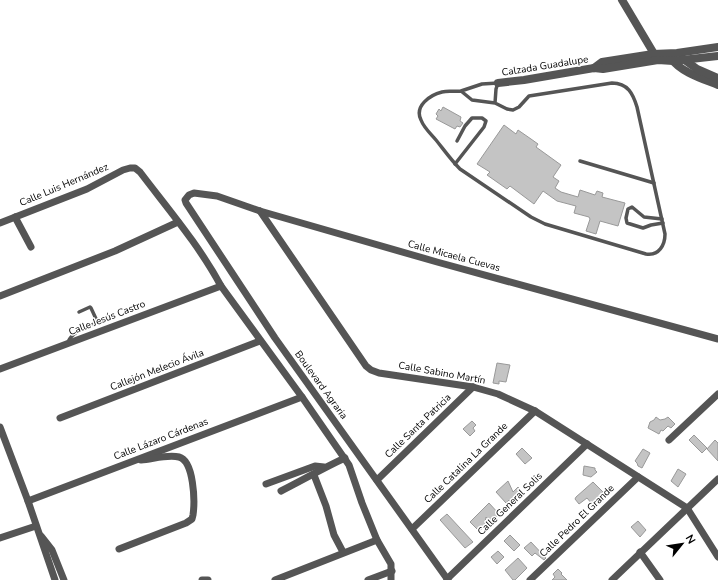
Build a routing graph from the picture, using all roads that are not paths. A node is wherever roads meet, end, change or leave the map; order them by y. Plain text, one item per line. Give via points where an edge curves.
1 (622, 0) edge
2 (718, 47) edge
3 (673, 56) junction
4 (718, 56) edge
5 (656, 57) junction
6 (684, 60) junction
7 (718, 78) edge
8 (498, 83) junction
9 (718, 85) edge
10 (461, 91) junction
11 (495, 103) junction
12 (457, 141) dead end
13 (580, 161) dead end
14 (455, 164) junction
15 (654, 182) junction
16 (186, 198) joint
17 (260, 211) junction
18 (15, 217) junction
19 (662, 221) junction
20 (178, 222) junction
21 (0, 223) edge
22 (31, 247) dead end
23 (221, 286) junction
24 (0, 296) edge
25 (79, 312) dead end
26 (718, 339) edge
27 (260, 341) junction
28 (68, 343) junction
29 (0, 369) edge
30 (473, 387) junction
31 (718, 394) edge
32 (302, 396) junction
33 (535, 411) junction
34 (60, 418) dead end
35 (0, 427) edge
36 (669, 440) dead end
37 (587, 444) junction
38 (345, 458) junction
39 (132, 461) junction
40 (324, 467) junction
41 (314, 475) junction
42 (638, 477) junction
43 (718, 479) edge
44 (377, 480) junction
45 (266, 484) dead end
46 (281, 491) dead end
47 (28, 500) junction
48 (686, 508) junction
49 (36, 526) junction
50 (412, 529) junction
51 (39, 534) junction
52 (0, 538) edge
53 (378, 540) junction
54 (119, 549) dead end
55 (343, 552) junction
56 (640, 552) junction
57 (718, 557) edge
58 (392, 571) junction
59 (55, 580) edge
60 (64, 580) edge
61 (202, 580) edge
62 (208, 580) edge
63 (275, 580) edge
64 (368, 580) edge
65 (391, 580) edge
66 (448, 580) edge
67 (530, 580) edge
68 (612, 580) edge
69 (660, 580) edge

1 - 5 street
2 - 3 street, Calzada Guadalupe
3 - 5 street, Calzada Guadalupe
3 - 6 street
3 - 9 street via 678,66
4 - 6 street
5 - 8 street, Calzada Guadalupe via 602,62 594,68
6 - 7 street
8 - 10 lane via 482,84
8 - 11 lane
10 - 11 lane via 472,100
10 - 14 lane via 443,92 433,96 421,105 419,111 424,126
11 - 15 lane via 513,110 530,96 612,83 622,85 632,93 637,107
12 - 14 lane via 472,118 482,118 486,121
13 - 15 lane
14 - 19 lane via 531,218 570,233 650,255 657,252 664,243
15 - 19 lane
16 - 17 street, Calle Micaela Cuevas via 194,193 217,196
16 - 44 street, Boulevard Agraria via 186,203 275,338
17 - 26 street, Calle Micaela Cuevas
17 - 30 street, Calle Sabino Martín via 366,366 379,373
18 - 20 street, Calle Luis Hernández via 87,189 122,170 136,168
18 - 21 street, Calle Luis Hernández
18 - 22 street
19 - 19 lane via 643,228 628,223 626,218 628,209 634,207 644,217
20 - 23 street
20 - 24 street
23 - 27 street
23 - 28 street, Calle Jesús Castro
25 - 28 lane via 92,308 97,321 70,336
27 - 32 street
27 - 34 street, Callejón Melecio Ávila
28 - 29 street, Calle Jesús Castro
30 - 33 street, Calle Sabino Martín via 498,394
30 - 44 street, Calle Santa Patricia
31 - 36 street
32 - 38 street
32 - 39 street, Calle Lázaro Cárdenas
33 - 37 street, Calle Sabino Martín
33 - 50 street, Calle Catalina La Grande
35 - 47 street
37 - 42 street, Calle Sabino Martín
37 - 66 street, Calle General Solis
38 - 40 street
38 - 53 street
39 - 47 street, Calle Lázaro Cárdenas
39 - 54 street via 172,456 186,461 191,474 193,515 186,523
40 - 41 street
40 - 45 street via 316,466
41 - 46 street
41 - 55 street via 334,534
42 - 48 street, Calle Sabino Martín
42 - 67 street, Calle Pedro El Grande
43 - 48 street
44 - 50 street, Boulevard Agraria
47 - 49 street
48 - 56 street
48 - 57 street, Calle Sabino Martín
49 - 51 street
49 - 52 street
50 - 66 street, Boulevard Agraria
51 - 59 street
51 - 60 street via 52,550
53 - 55 street
53 - 58 street
55 - 63 street
56 - 68 street
56 - 69 street
58 - 64 street
58 - 65 street
61 - 62 street

